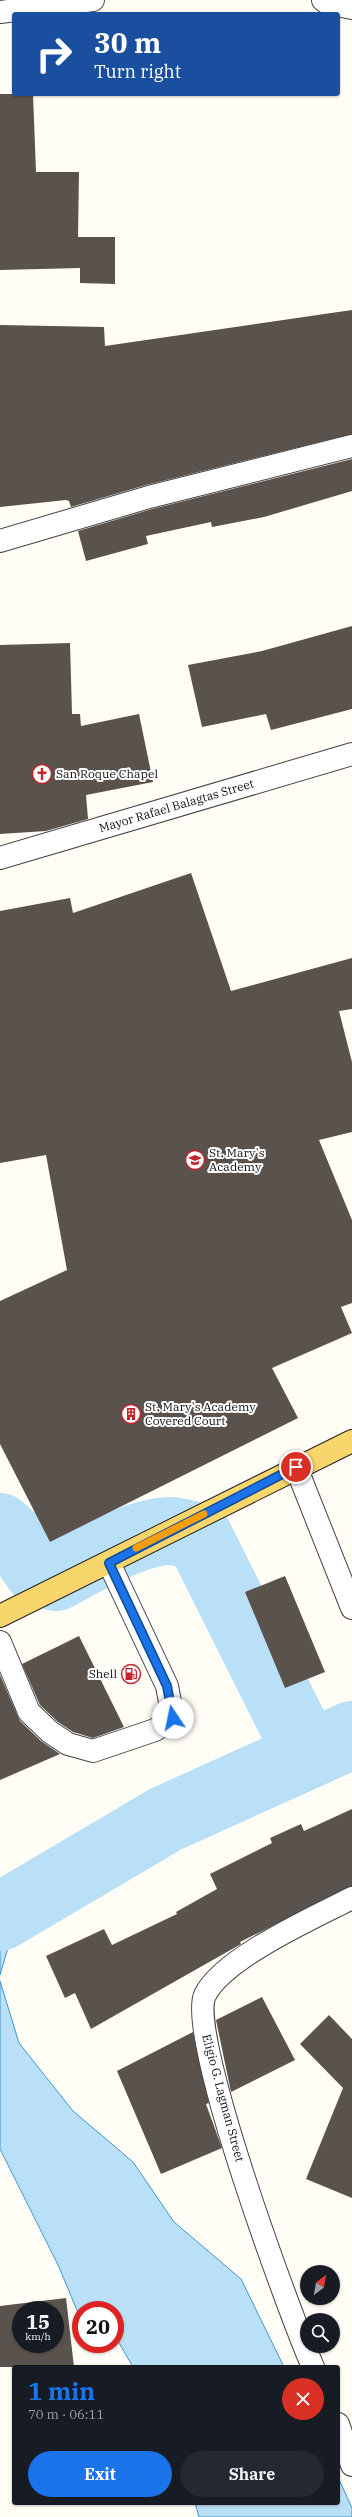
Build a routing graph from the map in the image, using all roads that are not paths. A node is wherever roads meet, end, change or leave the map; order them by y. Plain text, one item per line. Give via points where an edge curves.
1 (93, 0) edge
2 (322, 0) edge
3 (352, 8) edge
4 (0, 12) edge
5 (352, 446) edge
6 (0, 542) edge
7 (352, 754) edge
8 (0, 858) edge
9 (352, 1441) edge
10 (296, 1467) junction
11 (118, 1558) junction
12 (352, 1608) edge
13 (0, 1616) edge
14 (0, 1642) edge
15 (352, 1898) edge
16 (312, 2365) edge
17 (340, 2430) edge
18 (352, 2465) edge

1 - 4 street
2 - 3 street
5 - 6 street via 149,497
7 - 8 street, Mayor Rafael Balagtas Street
9 - 10 main road
10 - 11 main road
10 - 12 street
11 - 13 main road
11 - 14 street via 167,1686 173,1718 155,1730 93,1751 68,1744 50,1732 29,1712
15 - 16 street, Eligio G. Lagman Street via 263,1944 212,1984 204,1997 204,2037 216,2082 255,2214 294,2324
17 - 18 street

